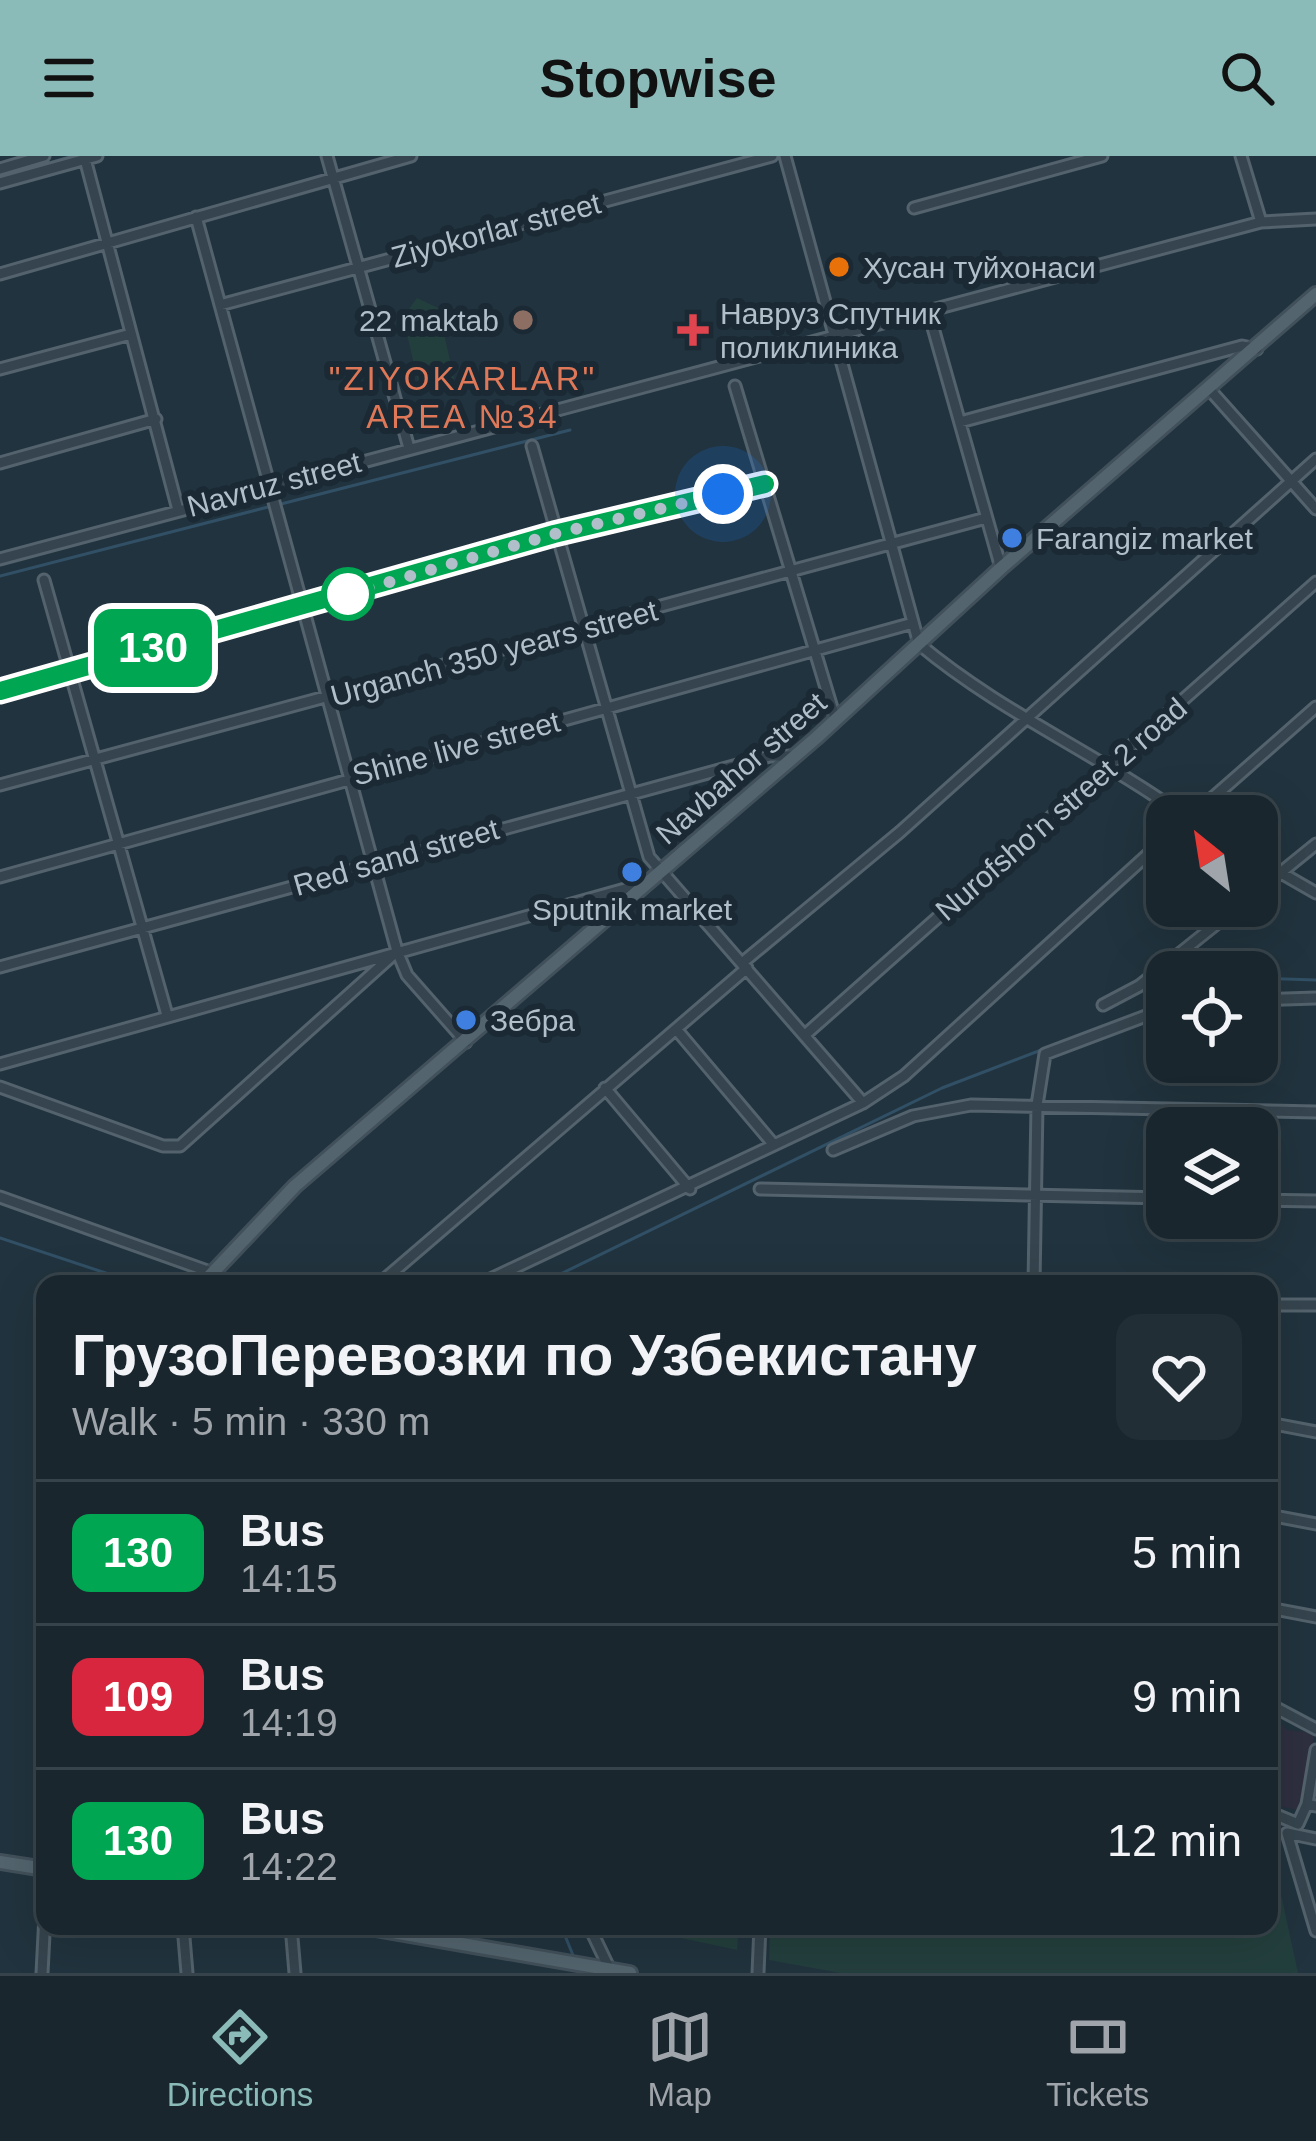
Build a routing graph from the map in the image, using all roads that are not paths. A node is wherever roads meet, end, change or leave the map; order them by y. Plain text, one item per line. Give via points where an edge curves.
1 (44, 156) edge
2 (98, 156) edge
3 (327, 156) edge
4 (411, 156) edge
5 (772, 156) edge
6 (785, 156) edge
7 (1102, 156) edge
8 (1241, 156) edge
9 (85, 159) junction
10 (0, 169) edge
11 (333, 177) junction
12 (0, 184) edge
13 (914, 208) dead end
14 (196, 217) junction
15 (1316, 219) edge
16 (1261, 222) junction
17 (105, 244) junction
18 (358, 267) junction
19 (0, 274) edge
20 (1316, 294) edge
21 (220, 305) junction
22 (928, 310) junction
23 (131, 334) junction
24 (833, 334) junction
25 (1258, 349) junction
26 (0, 369) edge
27 (735, 386) dead end
28 (1210, 390) junction
29 (156, 419) junction
30 (960, 422) junction
31 (532, 446) dead end
32 (409, 448) junction
33 (1316, 459) edge
34 (0, 463) edge
35 (1290, 481) junction
36 (765, 484) junction
37 (271, 485) junction
38 (1316, 509) edge
39 (178, 510) junction
40 (986, 518) junction
41 (554, 534) junction
42 (892, 546) junction
43 (0, 559) edge
44 (1000, 568) junction
45 (790, 574) junction
46 (44, 580) dead end
47 (1316, 582) edge
48 (304, 606) junction
49 (913, 623) junction
50 (580, 630) junction
51 (919, 644) junction
52 (814, 655) junction
53 (69, 671) junction
54 (0, 691) edge
55 (328, 697) junction
56 (603, 707) junction
57 (1316, 707) edge
58 (1026, 718) junction
59 (836, 721) junction
60 (794, 756) junction
61 (94, 760) junction
62 (1114, 766) junction
63 (350, 777) junction
64 (0, 785) edge
65 (627, 793) junction
66 (1157, 795) edge
67 (1213, 795) edge
68 (118, 843) junction
69 (1316, 844) edge
70 (1146, 856) edge
71 (374, 864) junction
72 (660, 870) junction
73 (1278, 872) edge
74 (1282, 874) junction
75 (0, 877) edge
76 (1278, 877) edge
77 (644, 884) junction
78 (1316, 893) edge
79 (1212, 927) edge
80 (142, 928) junction
81 (397, 951) junction
82 (744, 966) junction
83 (0, 967) edge
84 (1316, 998) edge
85 (1278, 999) edge
86 (1103, 1005) dead end
87 (167, 1015) junction
88 (1146, 1015) edge
89 (676, 1029) junction
90 (805, 1035) junction
91 (466, 1042) junction
92 (0, 1064) edge
93 (0, 1088) edge
94 (605, 1088) junction
95 (863, 1103) junction
96 (1037, 1105) junction
97 (1316, 1112) edge
98 (774, 1145) junction
99 (833, 1150) dead end
100 (690, 1189) junction
101 (760, 1190) dead end
102 (1035, 1195) junction
103 (0, 1197) edge
104 (1146, 1198) edge
105 (1278, 1200) edge
106 (1316, 1201) edge
107 (200, 1275) edge
108 (211, 1275) edge
109 (389, 1275) edge
110 (500, 1275) edge
111 (1034, 1275) edge
112 (1278, 1304) edge
113 (1316, 1305) edge
114 (1278, 1426) edge
115 (1316, 1432) edge
116 (1278, 1518) edge
117 (1316, 1524) edge
118 (1278, 1610) edge
119 (1316, 1617) edge
120 (1278, 1709) edge
121 (1316, 1729) edge
122 (1316, 1750) edge
123 (1311, 1805) edge
124 (1278, 1816) edge
125 (1298, 1824) junction
126 (1288, 1833) junction
127 (1316, 1839) edge
128 (0, 1862) edge
129 (36, 1868) edge
130 (1316, 1930) edge
131 (44, 1935) edge
132 (184, 1935) edge
133 (291, 1935) edge
134 (410, 1935) edge
135 (593, 1935) edge
136 (760, 1935) edge
137 (610, 1970) junction
138 (42, 1973) edge
139 (187, 1973) edge
140 (295, 1973) edge
141 (630, 1973) edge
142 (758, 1973) edge

1 - 10 street
2 - 9 street
3 - 11 street
4 - 11 street
5 - 18 street, Ziyokorlar street
6 - 24 street
7 - 13 street
8 - 16 street
9 - 12 street
9 - 17 street
11 - 14 street
11 - 18 street
14 - 17 street
14 - 21 street
15 - 16 street, Navruz street
16 - 22 street, Navruz street
17 - 19 street
17 - 23 street
18 - 21 street, Ziyokorlar street
18 - 32 street
20 - 25 main road, Navbahor street
21 - 37 street
22 - 24 street, Navruz street
22 - 30 street
23 - 26 street
23 - 29 street
24 - 32 street, Navruz street
24 - 42 street
25 - 28 main road, Navbahor street
25 - 30 street via 1242,346
27 - 36 street
28 - 35 street
28 - 44 main road, Navbahor street
29 - 34 street
29 - 39 street
30 - 40 street
31 - 41 street
32 - 37 street, Navruz street
33 - 35 street
35 - 38 street
35 - 58 street
36 - 41 street
36 - 45 street
37 - 39 street, Navruz street
37 - 48 street
39 - 43 street, Navruz street
40 - 42 street, Urganch 350 years street
40 - 44 street
41 - 48 street
41 - 50 street
42 - 45 street, Urganch 350 years street
42 - 49 street
44 - 51 main road, Navbahor street
45 - 50 street, Urganch 350 years street
45 - 52 street
46 - 53 street
47 - 62 street, Nurofsho'n street 2 road
48 - 53 street
48 - 55 street
49 - 51 street
49 - 52 street, Shine live street
50 - 55 street, Urganch 350 years street
50 - 56 street
51 - 58 street via 969,686
51 - 59 main road, Navbahor street
52 - 56 street, Shine live street
52 - 59 street
53 - 54 street
53 - 61 street
55 - 61 street, Urganch 350 years street
55 - 63 street
56 - 63 street, Shine live street
56 - 65 street
57 - 67 street
58 - 62 street
58 - 82 street
59 - 60 main road, Navbahor street
60 - 65 street, Red sand street
60 - 72 main road, Navbahor street
61 - 64 street, Urganch 350 years street
61 - 68 street
62 - 66 street
62 - 90 street, Nurofsho'n street 2 road via 1047,816
63 - 68 street, Shine live street
63 - 71 street
65 - 71 street, Red sand street
65 - 72 street
68 - 75 street, Shine live street
68 - 80 street
69 - 74 street
70 - 95 street via 904,1076
71 - 80 street, Red sand street
71 - 81 street
72 - 77 main road, Navbahor street
72 - 82 street
73 - 74 street
74 - 76 street
74 - 78 street
77 - 81 street
77 - 91 main road, Navbahor street
79 - 86 street
80 - 83 street, Red sand street
80 - 87 street
81 - 87 street
81 - 91 street via 407,976
81 - 93 street via 180,1146
82 - 89 street
82 - 90 street
84 - 85 street
87 - 92 street
88 - 96 street via 1048,1050
89 - 94 street
89 - 98 street
90 - 95 street
91 - 108 main road, Navbahor street via 295,1186
94 - 100 street
94 - 109 street
95 - 98 street
96 - 97 street
96 - 99 street via 913,1116
96 - 102 street
98 - 100 street
100 - 110 street
101 - 102 street
102 - 104 street
102 - 111 street
103 - 107 street
105 - 106 street
112 - 113 street
114 - 115 street
116 - 117 street
118 - 119 street
120 - 121 street
122 - 123 street
123 - 125 street
124 - 125 street
125 - 126 street
126 - 127 street
126 - 130 street
128 - 129 main road
131 - 138 street
132 - 139 street
133 - 140 street
134 - 137 main road
135 - 137 street
136 - 142 street
137 - 141 main road

